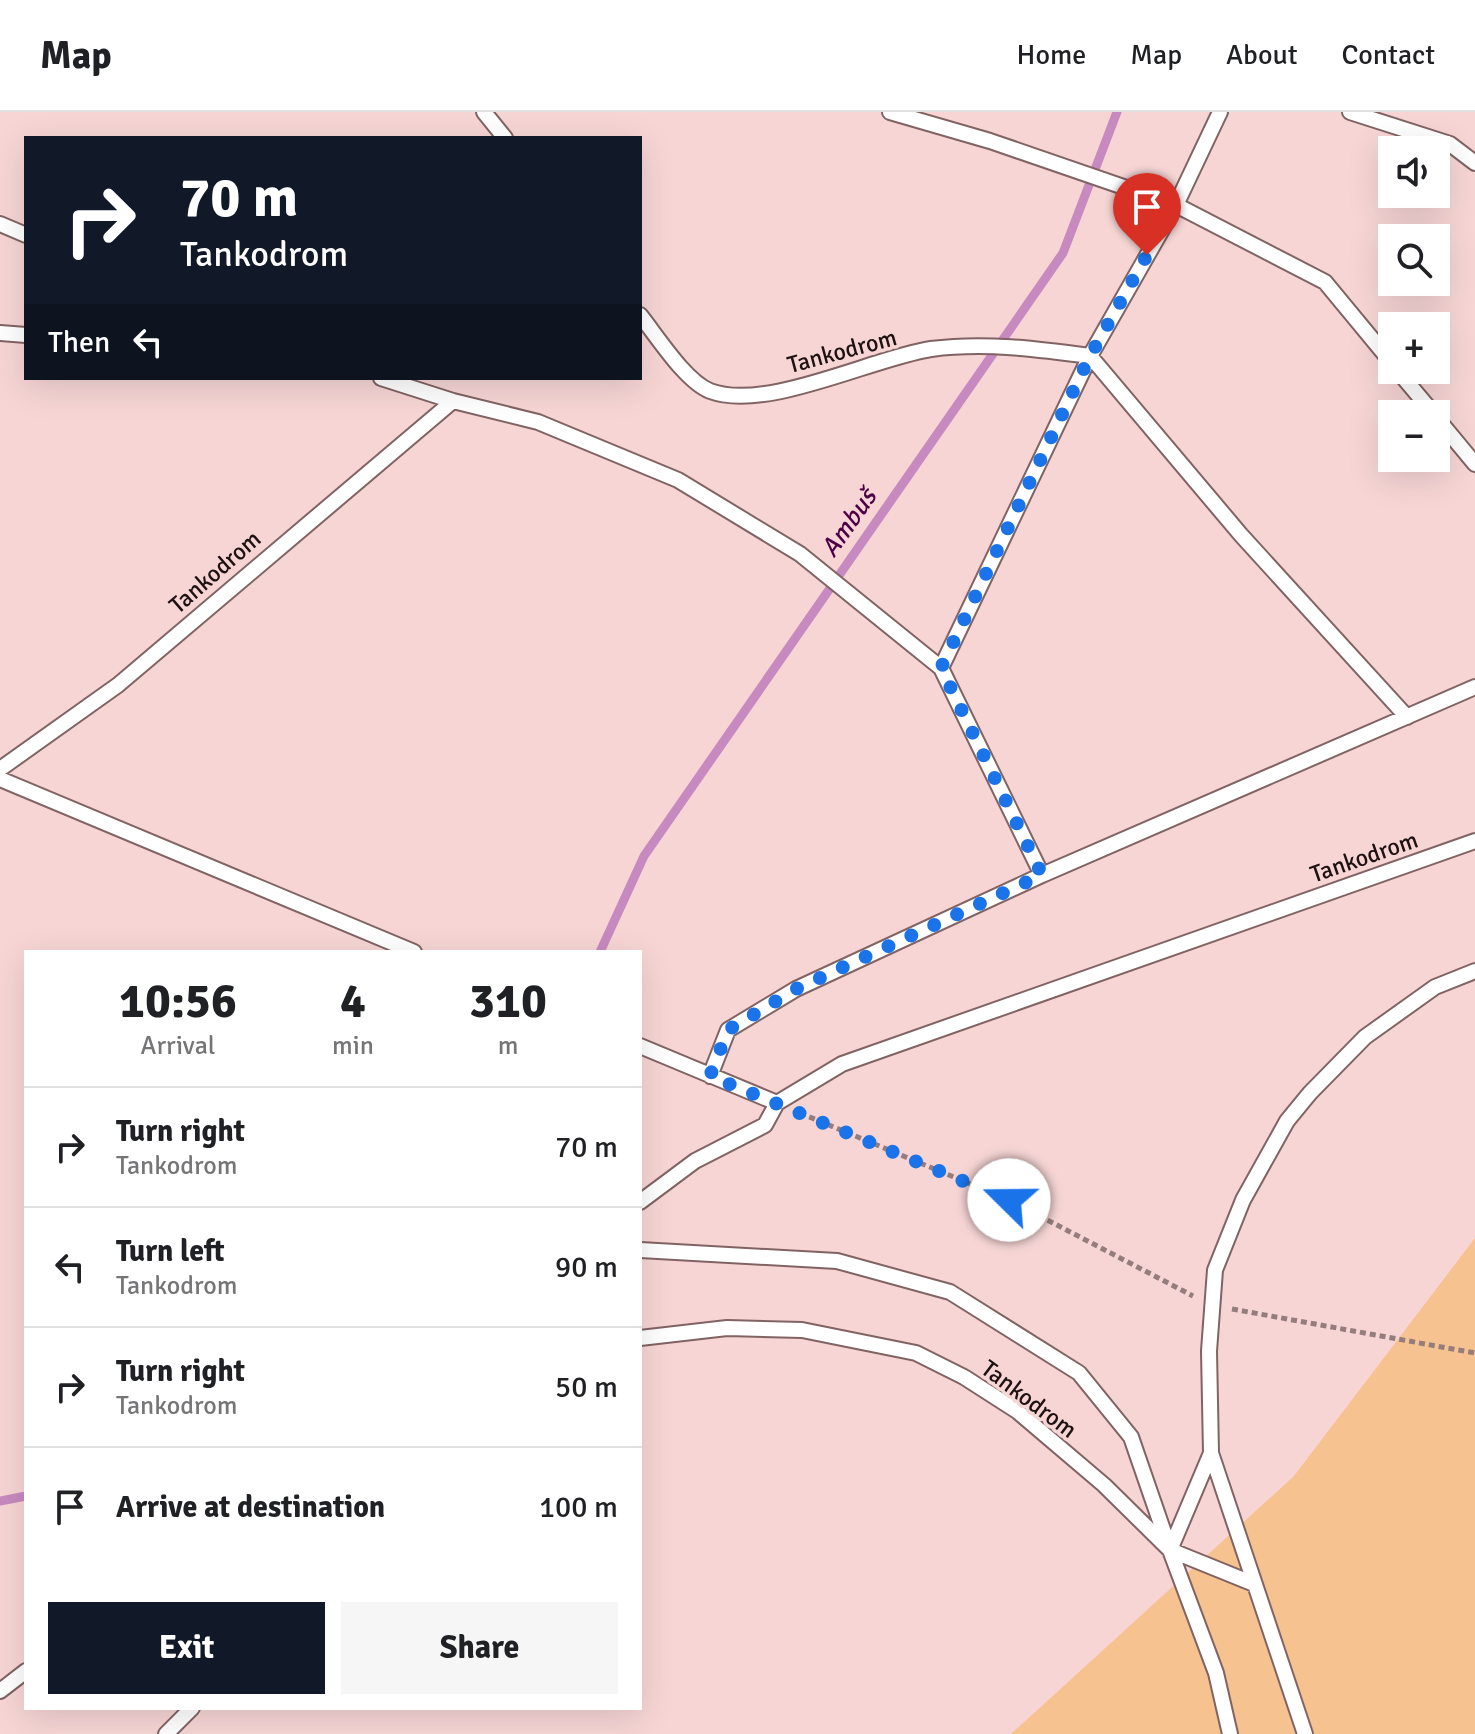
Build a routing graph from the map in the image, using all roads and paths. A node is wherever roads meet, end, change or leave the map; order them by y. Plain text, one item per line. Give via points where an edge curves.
1 (484, 112) edge
2 (890, 112) edge
3 (1220, 112) edge
4 (1350, 112) edge
5 (503, 136) edge
6 (1475, 163) edge
7 (1176, 205) junction
8 (0, 224) edge
9 (24, 234) edge
10 (642, 318) edge
11 (0, 333) edge
12 (24, 335) edge
13 (1378, 346) edge
14 (1090, 356) junction
15 (387, 380) edge
16 (1409, 384) edge
17 (1422, 400) edge
18 (453, 401) junction
19 (1450, 433) edge
20 (1475, 464) edge
21 (941, 668) junction
22 (1475, 687) edge
23 (1407, 717) junction
24 (0, 769) edge
25 (0, 779) edge
26 (1475, 841) edge
27 (1042, 875) junction
28 (409, 950) edge
29 (1475, 971) edge
30 (642, 1047) edge
31 (710, 1076) junction
32 (777, 1103) junction
33 (642, 1201) edge
34 (642, 1250) edge
35 (1211, 1306) junction
36 (642, 1338) edge
37 (1475, 1353) edge
38 (1211, 1453) junction
39 (1170, 1550) junction
40 (1254, 1584) junction
41 (24, 1673) edge
42 (0, 1691) edge
43 (190, 1710) edge
44 (166, 1734) edge
45 (1230, 1734) edge
46 (1305, 1734) edge

1 - 5 lane
2 - 7 lane
3 - 7 lane
4 - 6 lane via 1450,144
7 - 13 lane via 1325,282
7 - 14 lane
8 - 9 lane
10 - 14 lane, Tankodrom via 681,367 707,390 730,396 784,390 930,349 1012,347
11 - 12 lane
14 - 21 lane
14 - 23 lane via 1241,535
15 - 18 lane
16 - 17 lane
18 - 21 lane via 538,422 678,480 800,554
18 - 24 lane, Tankodrom via 118,685
19 - 20 lane
21 - 27 lane
22 - 23 lane
23 - 27 lane
25 - 28 lane
26 - 32 lane, Tankodrom via 842,1064
27 - 31 lane via 796,989 728,1030
29 - 35 lane via 1435,987 1365,1037 1287,1121 1243,1200 1215,1270
30 - 31 lane
31 - 32 lane
32 - 33 lane, Tankodrom via 765,1125 695,1161
32 - 35 path via 1009,1200
34 - 39 lane via 837,1261 950,1292 1079,1373 1131,1437
35 - 37 path
35 - 38 lane
36 - 39 lane, Tankodrom via 727,1328 802,1330 916,1353 1017,1411
38 - 39 lane
38 - 40 lane
39 - 40 lane
39 - 45 lane, Tankodrom via 1216,1673
40 - 46 lane
41 - 42 lane
43 - 44 lane

